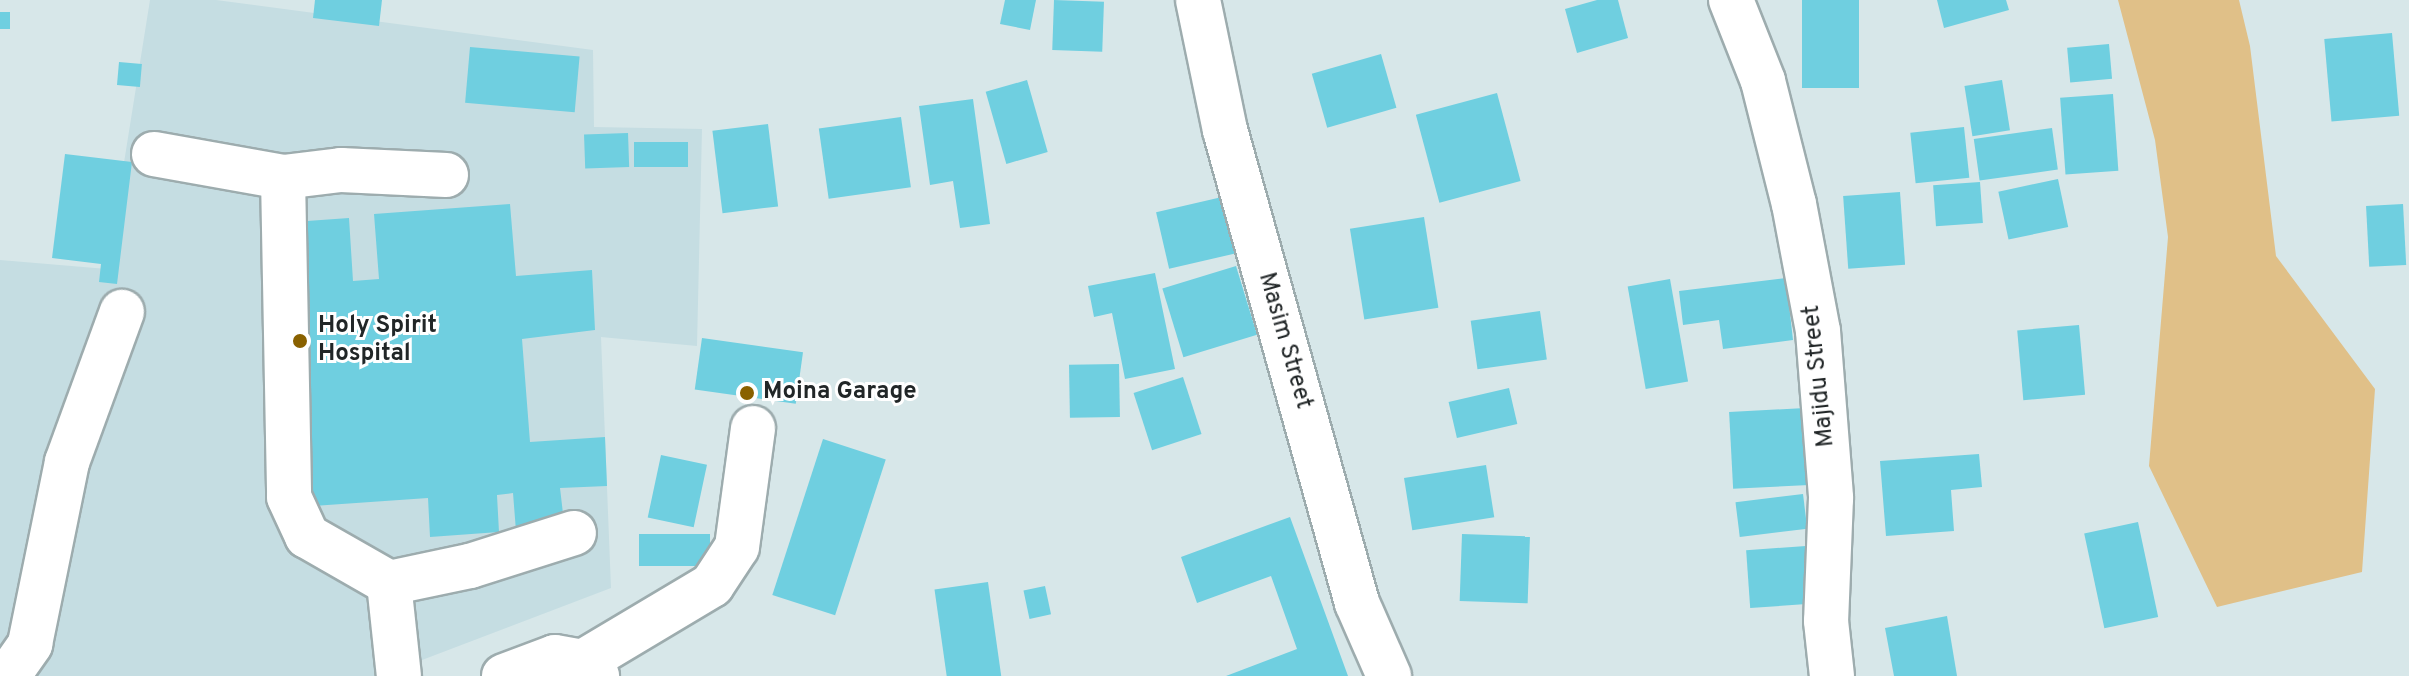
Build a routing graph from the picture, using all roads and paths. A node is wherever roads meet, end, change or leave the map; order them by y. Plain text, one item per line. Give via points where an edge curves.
1 (1198, 0) edge
2 (1731, 0) edge
3 (154, 154) dead end
4 (446, 175) dead end
5 (283, 177) junction
6 (122, 312) dead end
7 (753, 428) dead end
8 (574, 533) dead end
9 (389, 583) junction
10 (590, 669) edge
11 (8, 676) edge
12 (399, 676) edge
13 (504, 676) edge
14 (1389, 676) edge
15 (1832, 676) edge

1 - 14 street, Masim Street via 1225,130 1353,588
2 - 15 street, Majidu Street via 1763,81 1818,331 1831,498 1826,621
3 - 5 street
4 - 5 street via 341,170
5 - 9 street via 289,497 307,536
6 - 11 street via 67,462 30,644
7 - 10 street via 737,547 712,585
8 - 9 street via 470,566
9 - 12 street
10 - 13 street via 555,657

